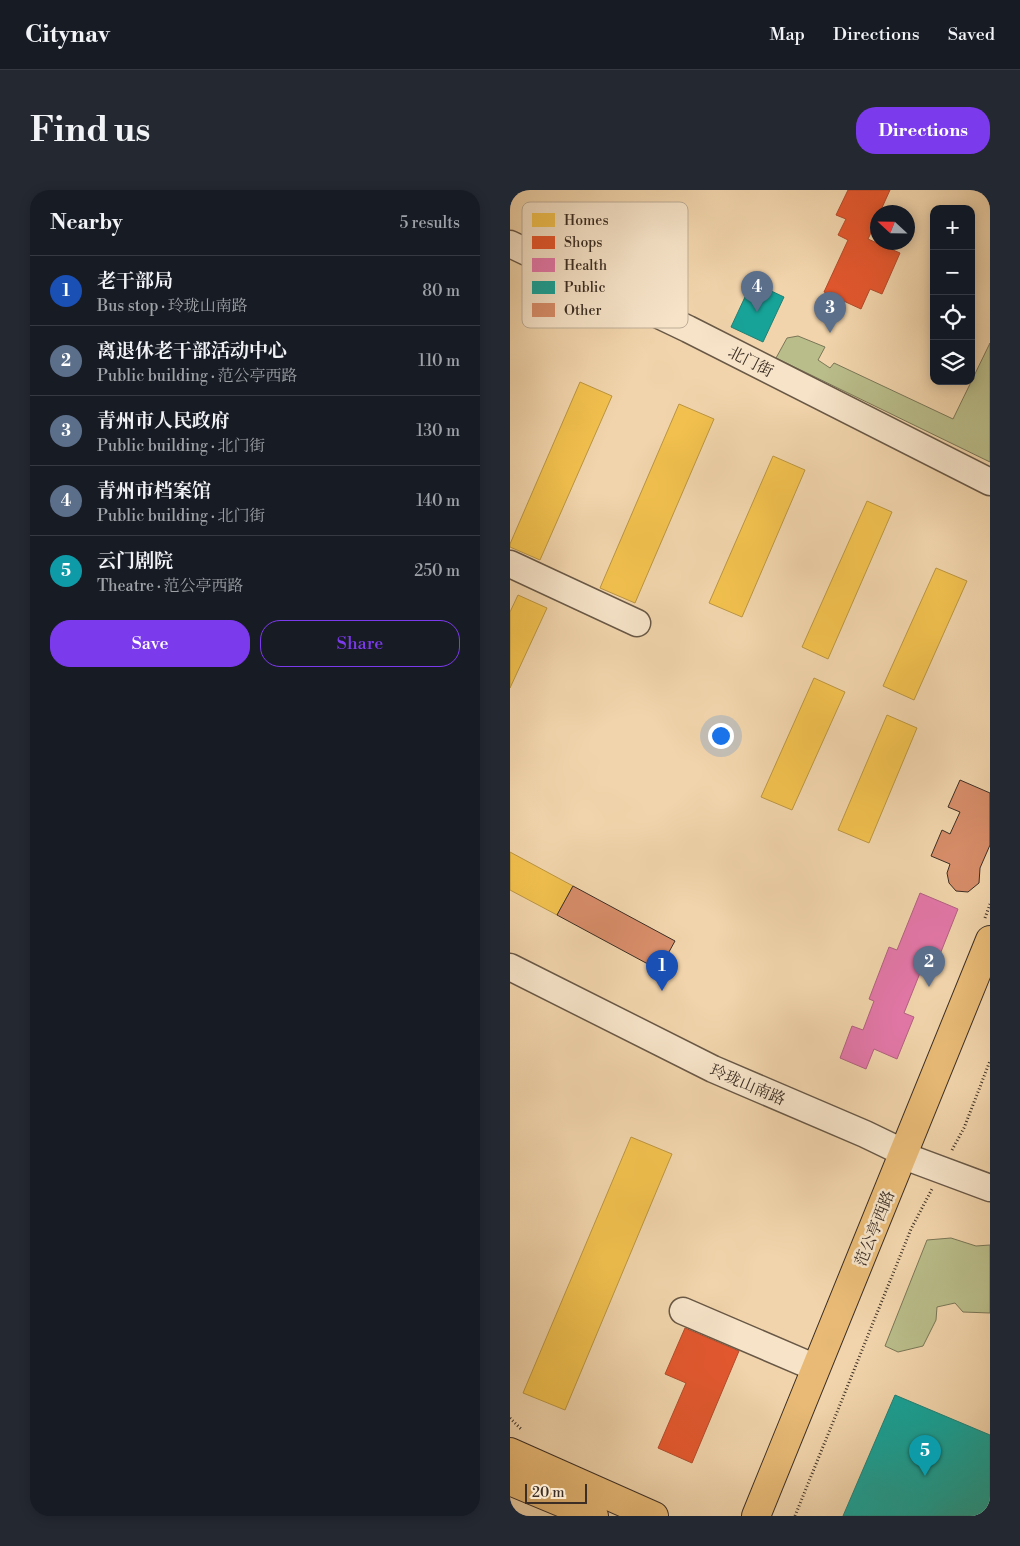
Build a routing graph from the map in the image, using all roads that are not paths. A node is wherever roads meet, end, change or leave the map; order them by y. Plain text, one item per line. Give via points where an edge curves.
1 (510, 244) edge
2 (522, 250) edge
3 (686, 328) edge
4 (990, 482) edge
5 (510, 564) edge
6 (637, 623) dead end
7 (990, 940) edge
8 (510, 967) edge
9 (990, 976) edge
10 (910, 1158) junction
11 (990, 1188) edge
12 (683, 1311) dead end
13 (816, 1368) junction
14 (510, 1452) edge
15 (510, 1481) edge
16 (594, 1516) edge
17 (654, 1516) edge
18 (756, 1516) edge
19 (773, 1516) edge

1 - 2 street, 北门街
3 - 4 street, 北门街
5 - 6 street
7 - 10 main road, 范公亭西路
8 - 10 street, 玲珑山南路 via 713,1070 865,1134
9 - 10 main road, 范公亭西路
10 - 11 street, 玲珑山南路
10 - 13 main road, 范公亭西路
10 - 19 main road, 范公亭西路
12 - 13 street
13 - 18 main road, 范公亭西路
14 - 17 main road
15 - 16 main road

